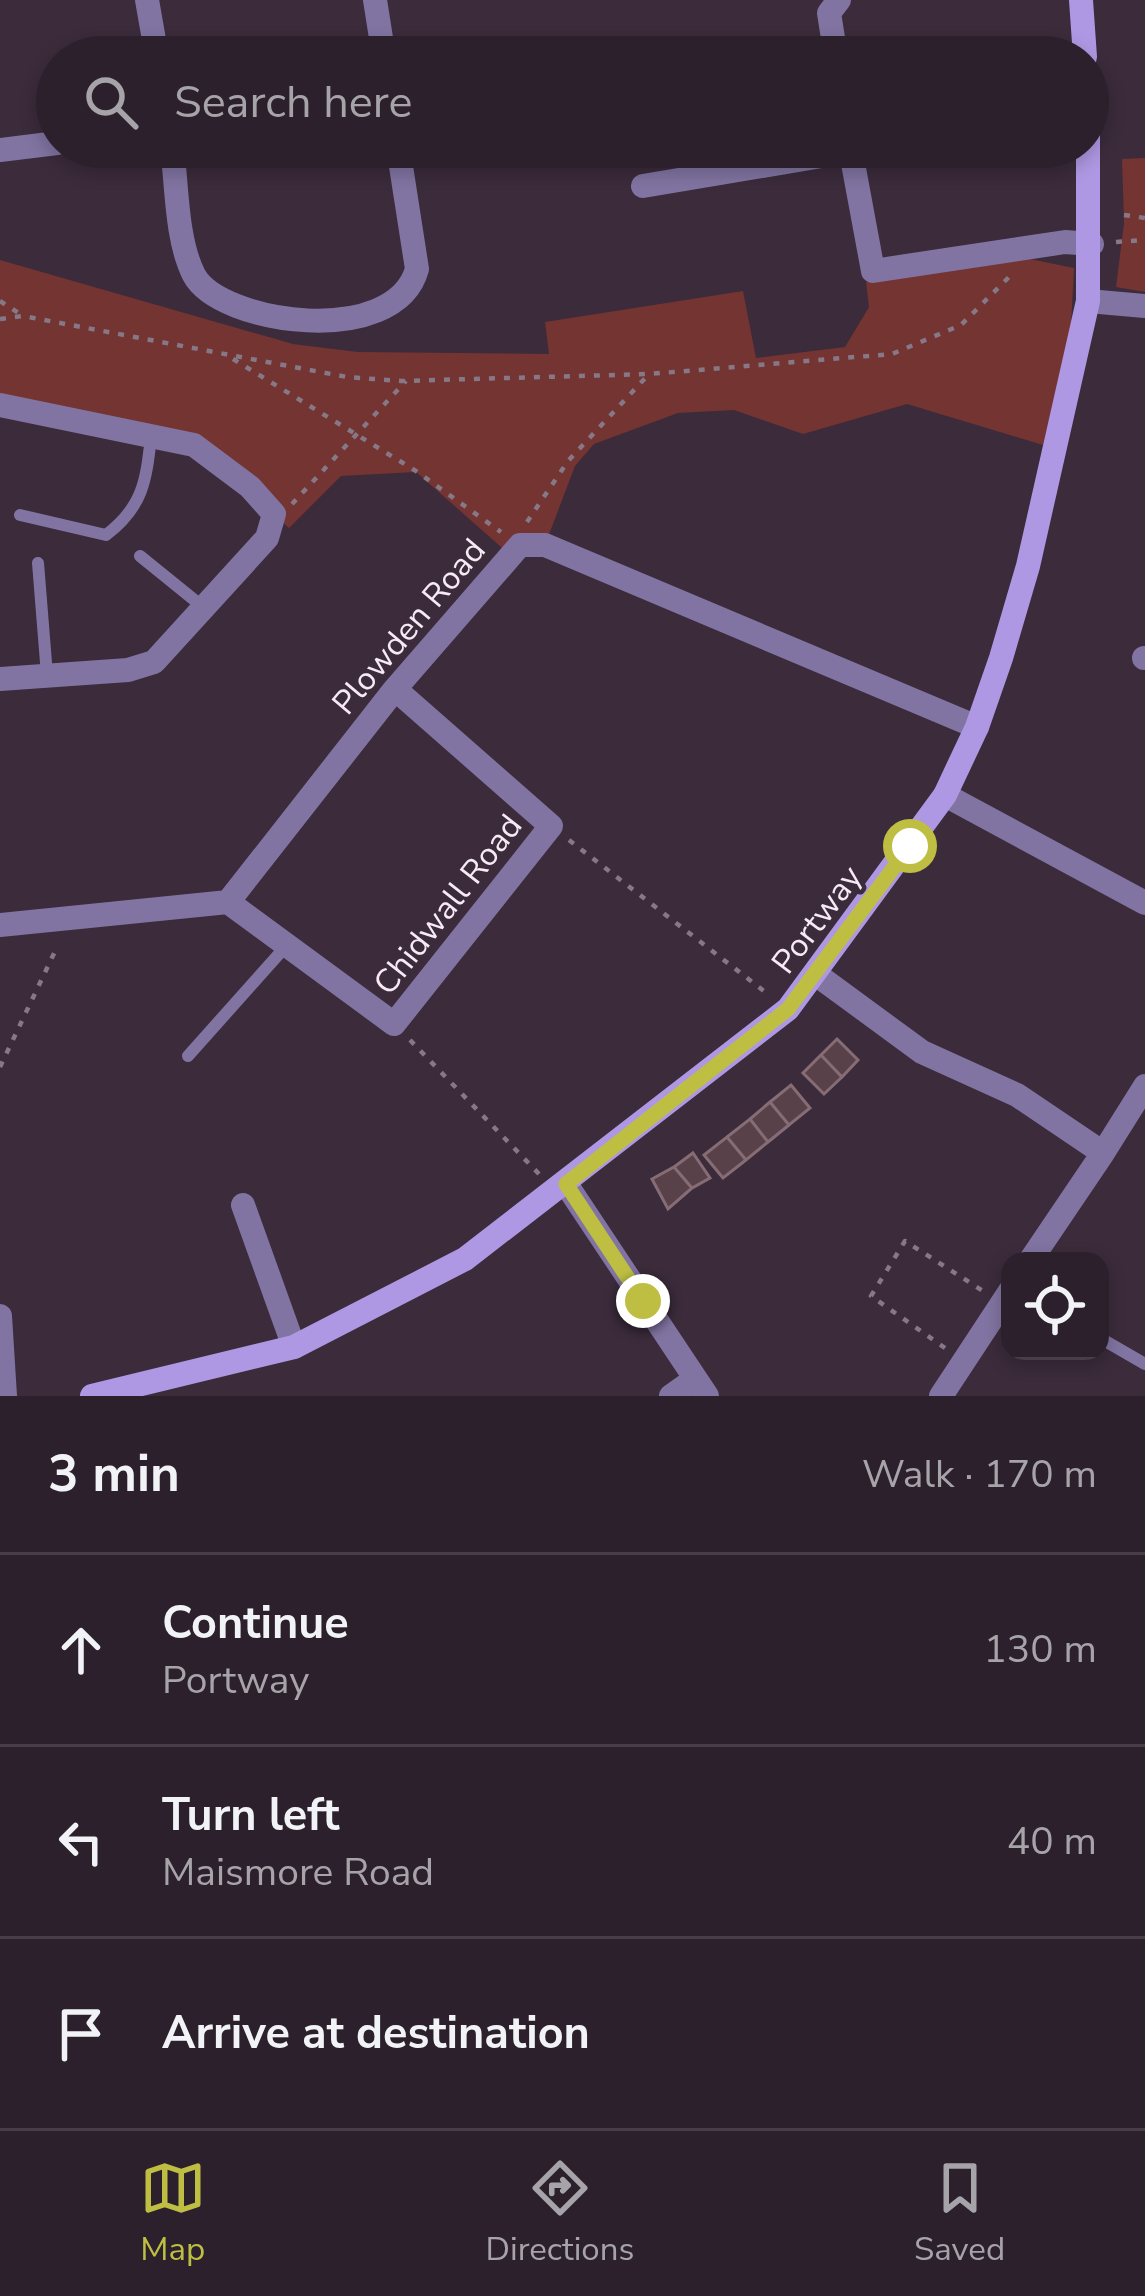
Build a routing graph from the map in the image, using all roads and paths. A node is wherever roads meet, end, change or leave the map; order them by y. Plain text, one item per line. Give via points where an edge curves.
1 (147, 0) edge
2 (376, 0) edge
3 (839, 0) edge
4 (1082, 0) edge
5 (153, 36) edge
6 (381, 36) edge
7 (833, 36) edge
8 (1084, 36) edge
9 (36, 145) edge
10 (0, 150) edge
11 (175, 168) edge
12 (401, 168) edge
13 (744, 168) edge
14 (854, 168) edge
15 (1090, 168) edge
16 (643, 186) dead end
17 (1124, 215) dead end
18 (1145, 218) edge
19 (1092, 244) junction
20 (1022, 266) dead end
21 (0, 301) edge
22 (1088, 301) junction
23 (1145, 306) edge
24 (23, 316) junction
25 (0, 320) edge
26 (228, 356) junction
27 (649, 374) junction
28 (406, 381) junction
29 (0, 406) edge
30 (151, 435) junction
31 (353, 437) junction
32 (274, 514) junction
33 (20, 515) dead end
34 (520, 545) junction
35 (140, 556) dead end
36 (38, 562) dead end
37 (204, 608) junction
38 (47, 676) junction
39 (0, 679) edge
40 (395, 689) junction
41 (977, 727) junction
42 (945, 795) junction
43 (551, 826) junction
44 (228, 902) junction
45 (1145, 903) edge
46 (70, 918) junction
47 (0, 925) edge
48 (287, 944) junction
49 (817, 975) junction
50 (788, 1009) junction
51 (394, 1024) junction
52 (188, 1056) dead end
53 (0, 1066) edge
54 (1145, 1086) edge
55 (1102, 1154) junction
56 (561, 1187) junction
57 (244, 1205) dead end
58 (1036, 1252) edge
59 (1001, 1294) edge
60 (1001, 1305) edge
61 (0, 1316) edge
62 (1109, 1343) edge
63 (294, 1347) junction
64 (964, 1362) junction
65 (1145, 1364) edge
66 (701, 1388) edge
67 (5, 1396) edge
68 (92, 1396) edge
69 (670, 1396) edge
70 (941, 1396) edge

1 - 5 street
2 - 6 street
3 - 7 street via 830,13
4 - 8 street
9 - 10 street
11 - 12 street via 187,249 210,294 321,322 372,317 412,287 418,269
13 - 16 street
14 - 19 street via 873,271
15 - 19 street, Portway
17 - 18 path
19 - 22 street, Portway
20 - 27 path via 962,326 892,354
21 - 24 path
22 - 23 street
22 - 41 street, Portway via 1028,566
24 - 25 path
24 - 26 path
26 - 28 path
26 - 31 path
27 - 28 path
27 - 34 path via 568,461 530,514
28 - 31 path
29 - 30 street
30 - 32 street via 194,445
30 - 33 lane via 144,494 106,535
31 - 32 path via 303,497
31 - 34 path
32 - 37 street via 267,538
34 - 40 street, Plowden Road
34 - 41 street, Plowden Road via 545,545 604,568
35 - 37 lane
36 - 38 lane
37 - 38 street via 154,662
38 - 39 street
40 - 43 street, Chidwall Road
40 - 44 street, Plowden Road
41 - 42 street, Portway
42 - 45 street
42 - 49 street, Portway
43 - 50 path
43 - 51 street, Chidwall Road
44 - 46 street
44 - 48 street, Chidwall Road
46 - 47 street
46 - 53 path
48 - 51 street, Chidwall Road
48 - 52 lane
49 - 50 street, Portway
49 - 55 street via 922,1052 1018,1095
50 - 56 street, Portway
51 - 56 path
54 - 55 street
55 - 58 street
56 - 63 street, Portway via 465,1259
56 - 66 street
57 - 63 street
59 - 64 path via 905,1241 871,1296
60 - 64 street
61 - 67 street
62 - 65 lane
63 - 68 street, Portway
64 - 70 street
66 - 69 street

